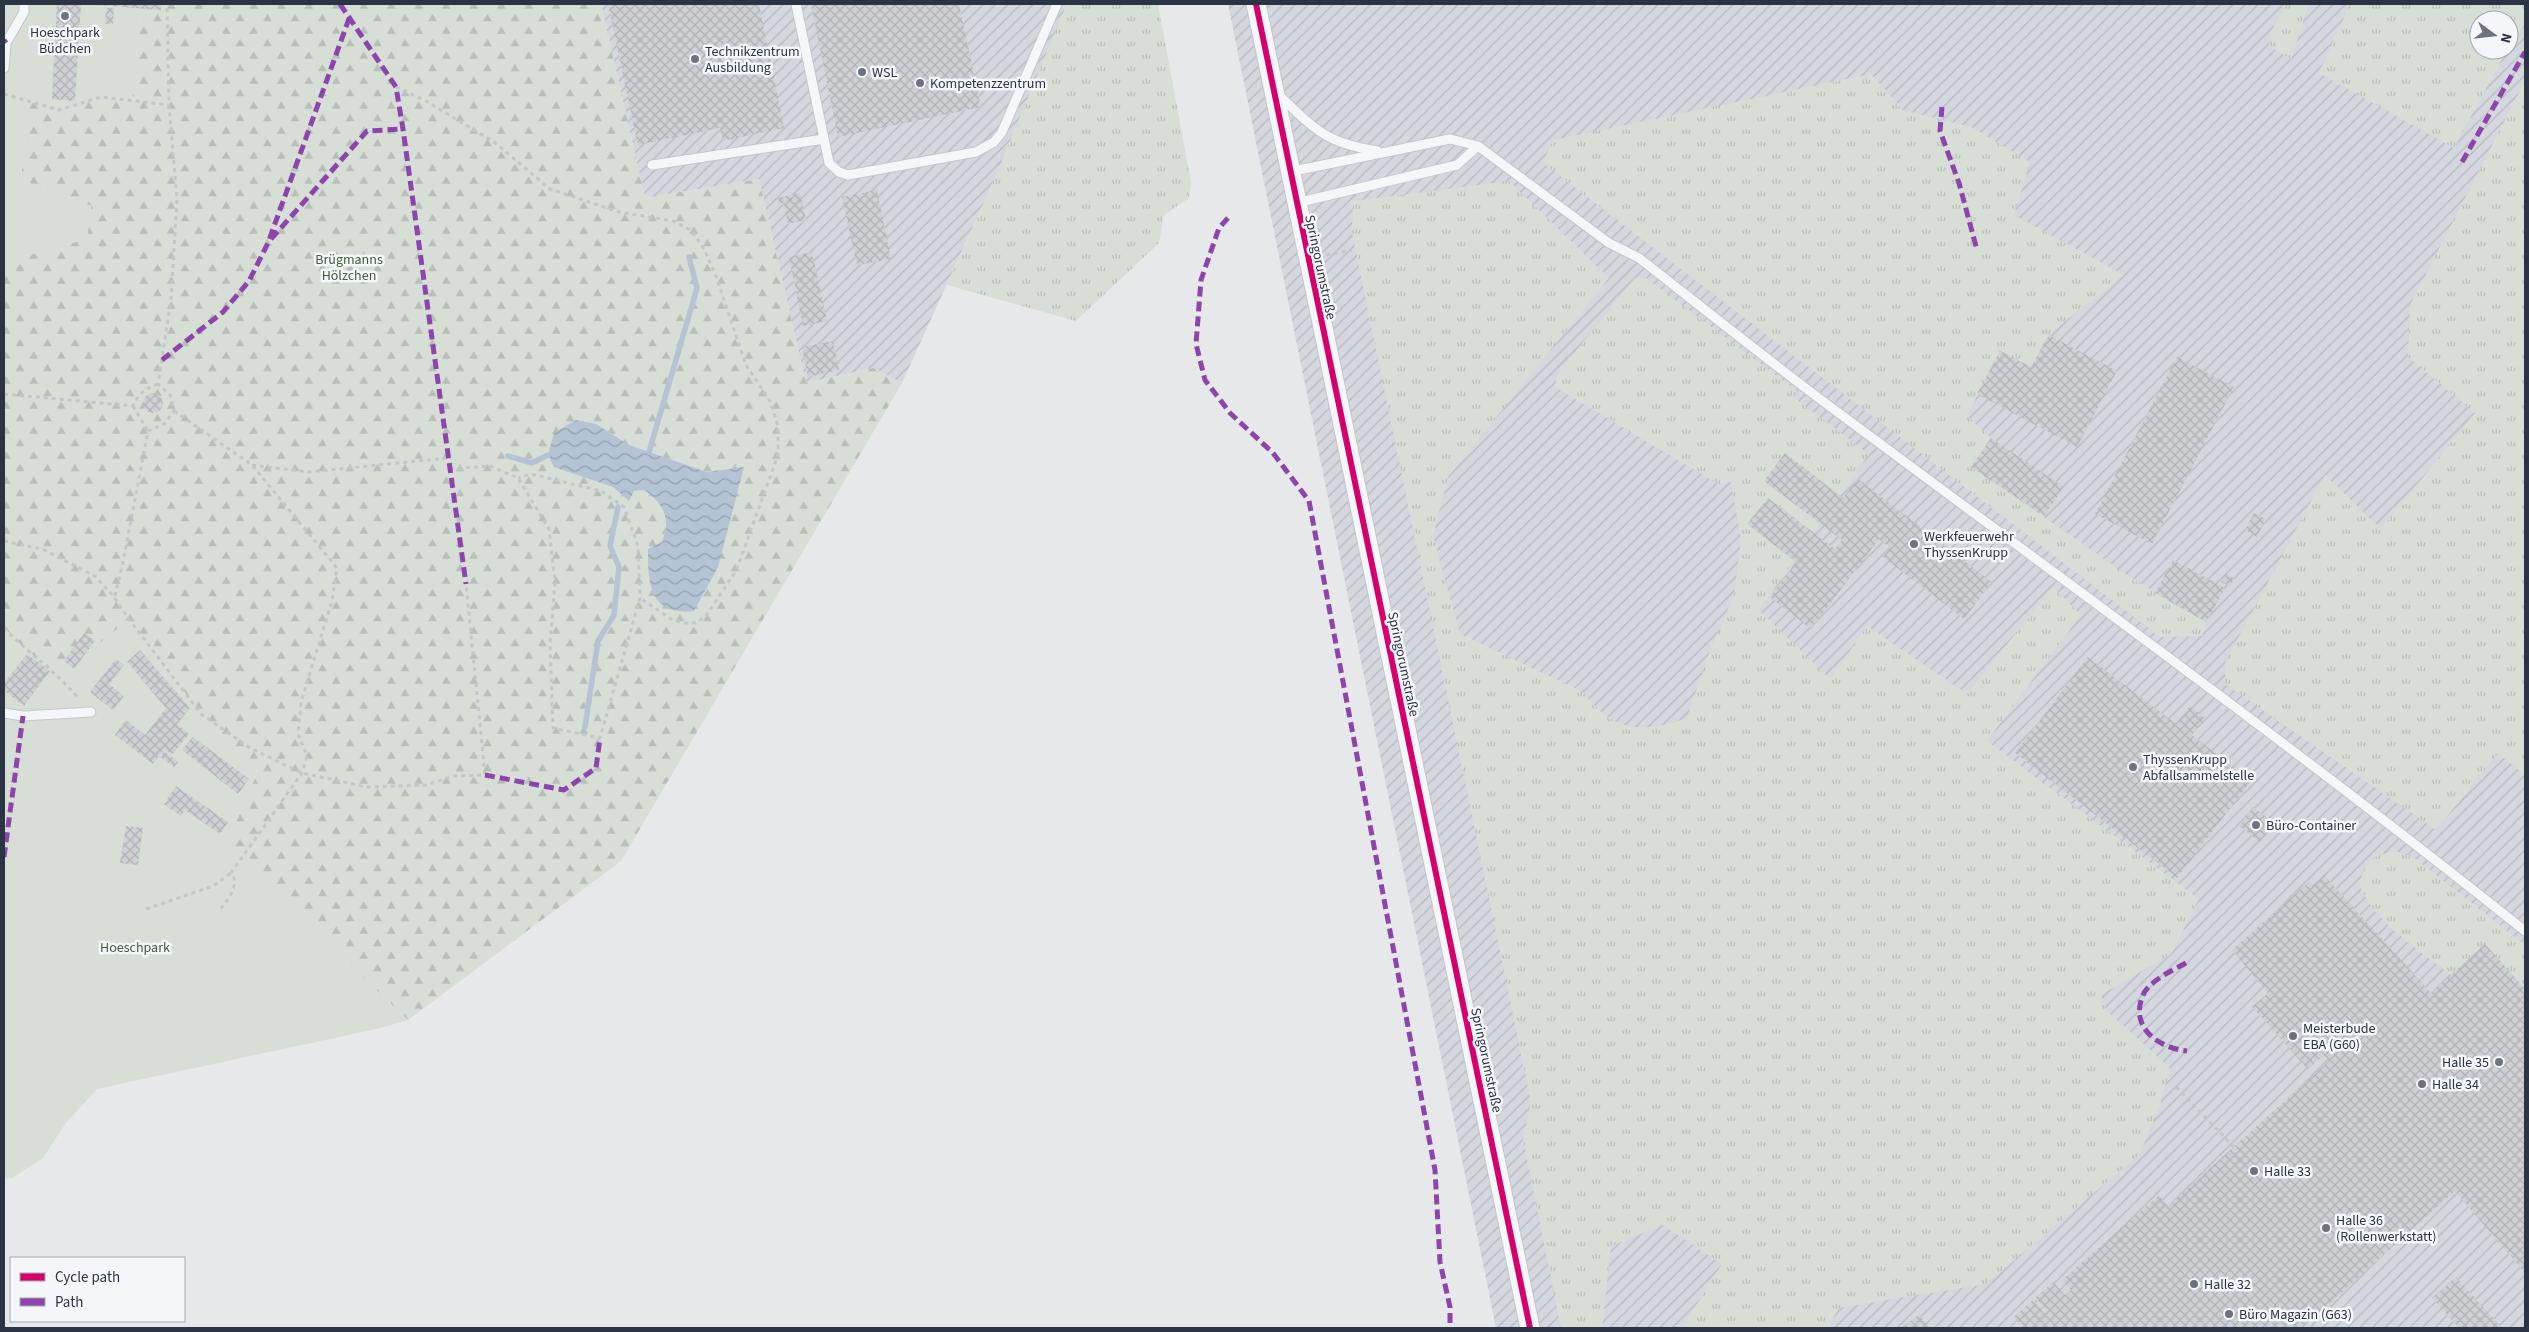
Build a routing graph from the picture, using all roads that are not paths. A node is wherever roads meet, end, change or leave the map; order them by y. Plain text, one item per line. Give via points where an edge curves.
1 (24, 4) edge
2 (796, 4) edge
3 (1057, 4) edge
4 (1256, 4) edge
5 (4, 68) edge
6 (1273, 90) junction
7 (824, 138) junction
8 (1478, 146) junction
9 (1385, 152) junction
10 (652, 165) dead end
11 (1289, 172) junction
12 (1296, 204) junction
13 (91, 712) road end
14 (4, 713) edge
15 (2525, 931) edge
16 (1530, 1328) edge

1 - 5 lane via 24,12 6,43
2 - 7 lane
3 - 7 lane via 1002,132 986,148 848,175 829,163
4 - 6 street, Springorumstraße
6 - 9 lane via 1318,132 1356,148
6 - 11 street, Springorumstraße
7 - 10 lane
8 - 9 lane via 1450,139
8 - 12 lane via 1457,165
8 - 15 lane via 1610,243 1639,258 1818,397 2439,862
9 - 11 lane
11 - 12 street, Springorumstraße
12 - 16 street, Springorumstraße
13 - 14 lane via 23,716

